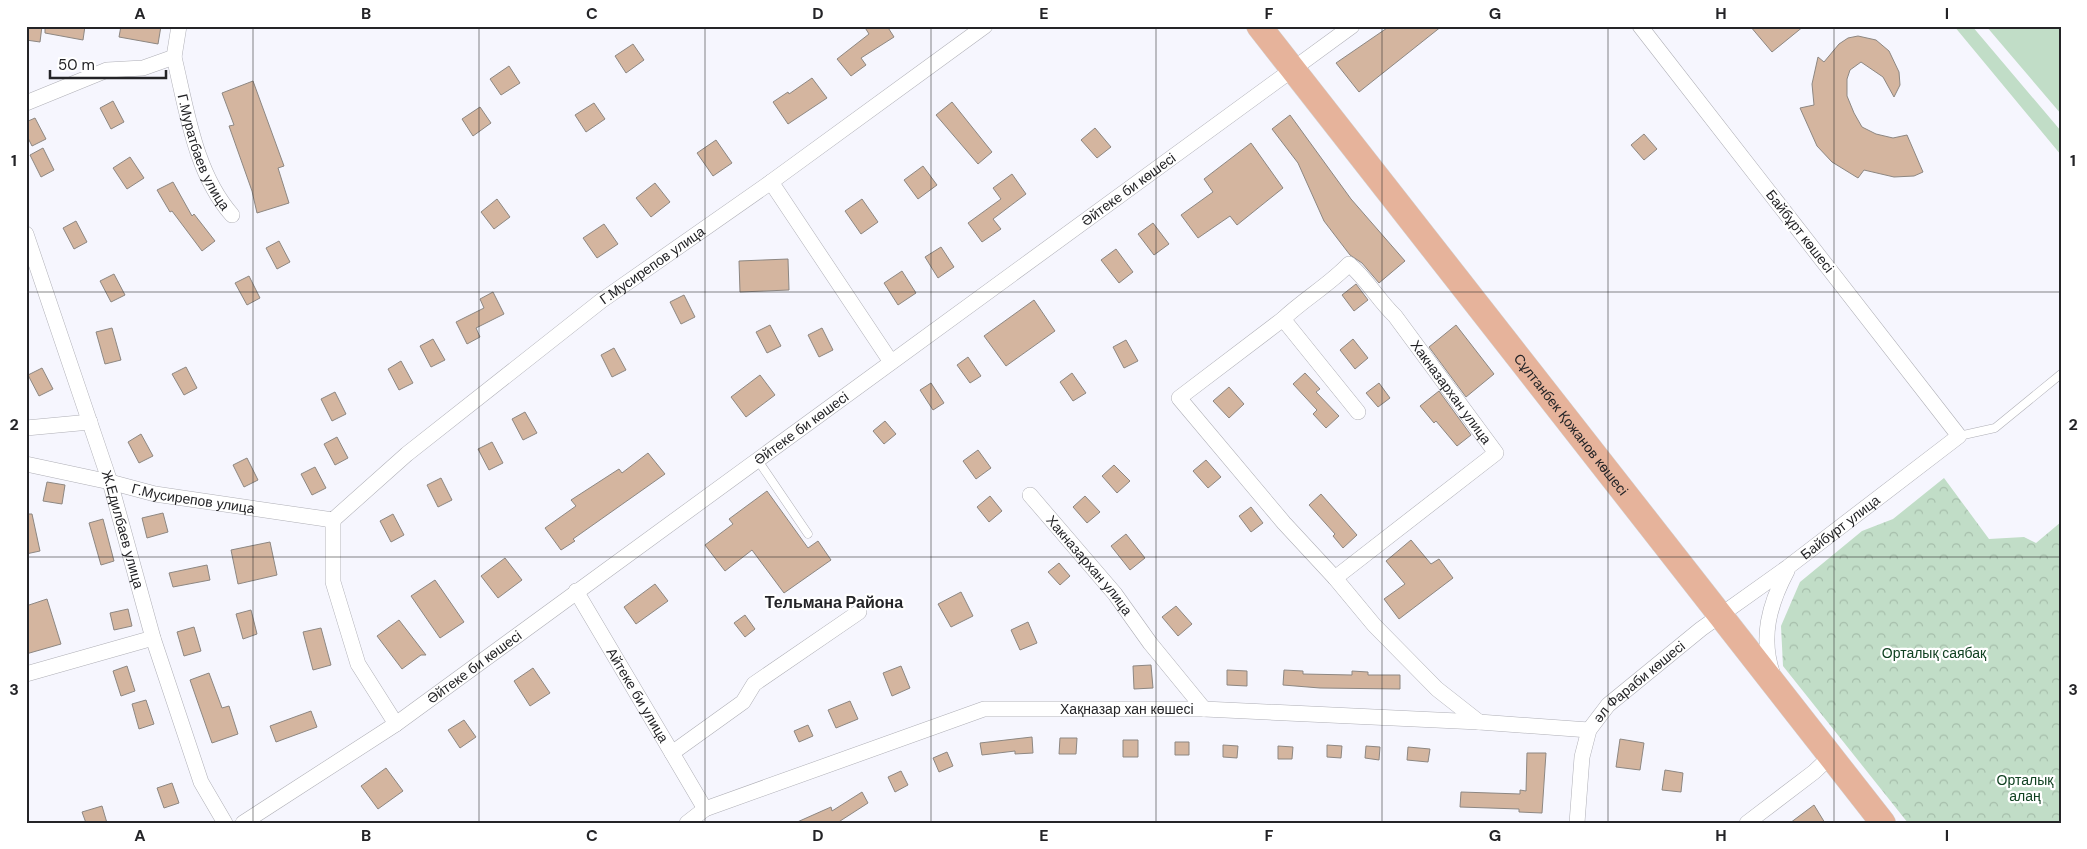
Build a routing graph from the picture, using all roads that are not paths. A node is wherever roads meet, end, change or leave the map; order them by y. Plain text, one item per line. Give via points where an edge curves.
1 (179, 26) edge
2 (985, 26) edge
3 (1259, 26) edge
4 (1352, 26) edge
5 (1640, 26) edge
6 (174, 57) junction
7 (1293, 70) junction
8 (26, 103) edge
9 (771, 182) junction
10 (232, 215) dead end
11 (26, 234) edge
12 (1283, 319) junction
13 (891, 362) junction
14 (2061, 374) edge
15 (1358, 412) dead end
16 (90, 422) junction
17 (26, 428) edge
18 (1959, 436) junction
19 (757, 459) junction
20 (26, 464) edge
21 (110, 482) junction
22 (1030, 495) dead end
23 (334, 520) junction
24 (808, 534) dead end
25 (1788, 567) junction
26 (1335, 578) junction
27 (576, 591) junction
28 (859, 612) dead end
29 (1720, 616) junction
30 (153, 638) junction
31 (26, 674) edge
32 (1779, 693) junction
33 (1204, 710) junction
34 (1479, 722) junction
35 (396, 724) junction
36 (1589, 730) junction
37 (672, 753) junction
38 (1830, 757) junction
39 (705, 809) junction
40 (225, 823) edge
41 (243, 823) edge
42 (687, 823) edge
43 (1577, 823) edge
44 (1747, 823) edge
45 (1883, 823) edge

1 - 6 street, Г.Муратбаев улица
2 - 9 street, Г.Мусирепов улица
3 - 7 main road, Сұлтанбек Қожанов көшесі
4 - 7 street, Әйтеке би көшесі
5 - 18 street, Байбұрт көшесі
6 - 8 street via 143,68 107,70
6 - 10 street, Г.Муратбаев улица via 194,144 219,200
7 - 13 street, Әйтеке би көшесі
7 - 29 main road, Сұлтанбек Қожанов көшесі
9 - 13 street
9 - 23 street, Г.Мусирепов улица via 601,301 407,454
11 - 16 street, Ж.Едилбаев улица
12 - 15 street
12 - 26 street, Хакназархан улица via 1179,398 1284,523
12 - 26 street, Хакназархан улица via 1349,264 1395,316 1496,453
13 - 19 street, Әйтеке би көшесі
14 - 18 lane via 1995,428
16 - 17 street
16 - 21 street, Ж.Едилбаев улица
18 - 25 street, Байбурт улица
19 - 24 lane
19 - 27 street, Әйтеке би көшесі
20 - 21 street, Г.Мусирепов улица
21 - 23 street, Г.Мусирепов улица via 155,494
21 - 30 street, Ж.Едилбаев улица
22 - 33 street, Хакназархан улица via 1115,594
23 - 35 street via 332,582 358,664
25 - 29 street, Байбурт улица
25 - 32 street via 1769,610 1766,631 1769,663
26 - 34 street, Хакназархан улица via 1415,668
27 - 35 street, Әйтеке би көшесі
27 - 37 street, Айтеке би улица
28 - 37 street, Айтеке би улица via 754,684 742,702
29 - 32 main road, Сұлтанбек Қожанов көшесі
29 - 36 street, әл Фараби көшесі via 1608,705
30 - 31 street
30 - 40 street, Ж.Едилбаев улица via 201,782
32 - 38 main road, Сұлтанбек Қожанов көшесі
33 - 34 street, Хақназар хан көшесі
33 - 39 street, Хақназар хан көшесі via 984,709
34 - 36 street, Хақназар хан көшесі
35 - 41 street, Әйтеке би көшесі
36 - 43 street, әл Фараби көшесі via 1582,757
37 - 39 street
38 - 44 street
38 - 45 main road, Сұлтанбек Қожанов көшесі
39 - 42 street, Хақназар хан көшесі

